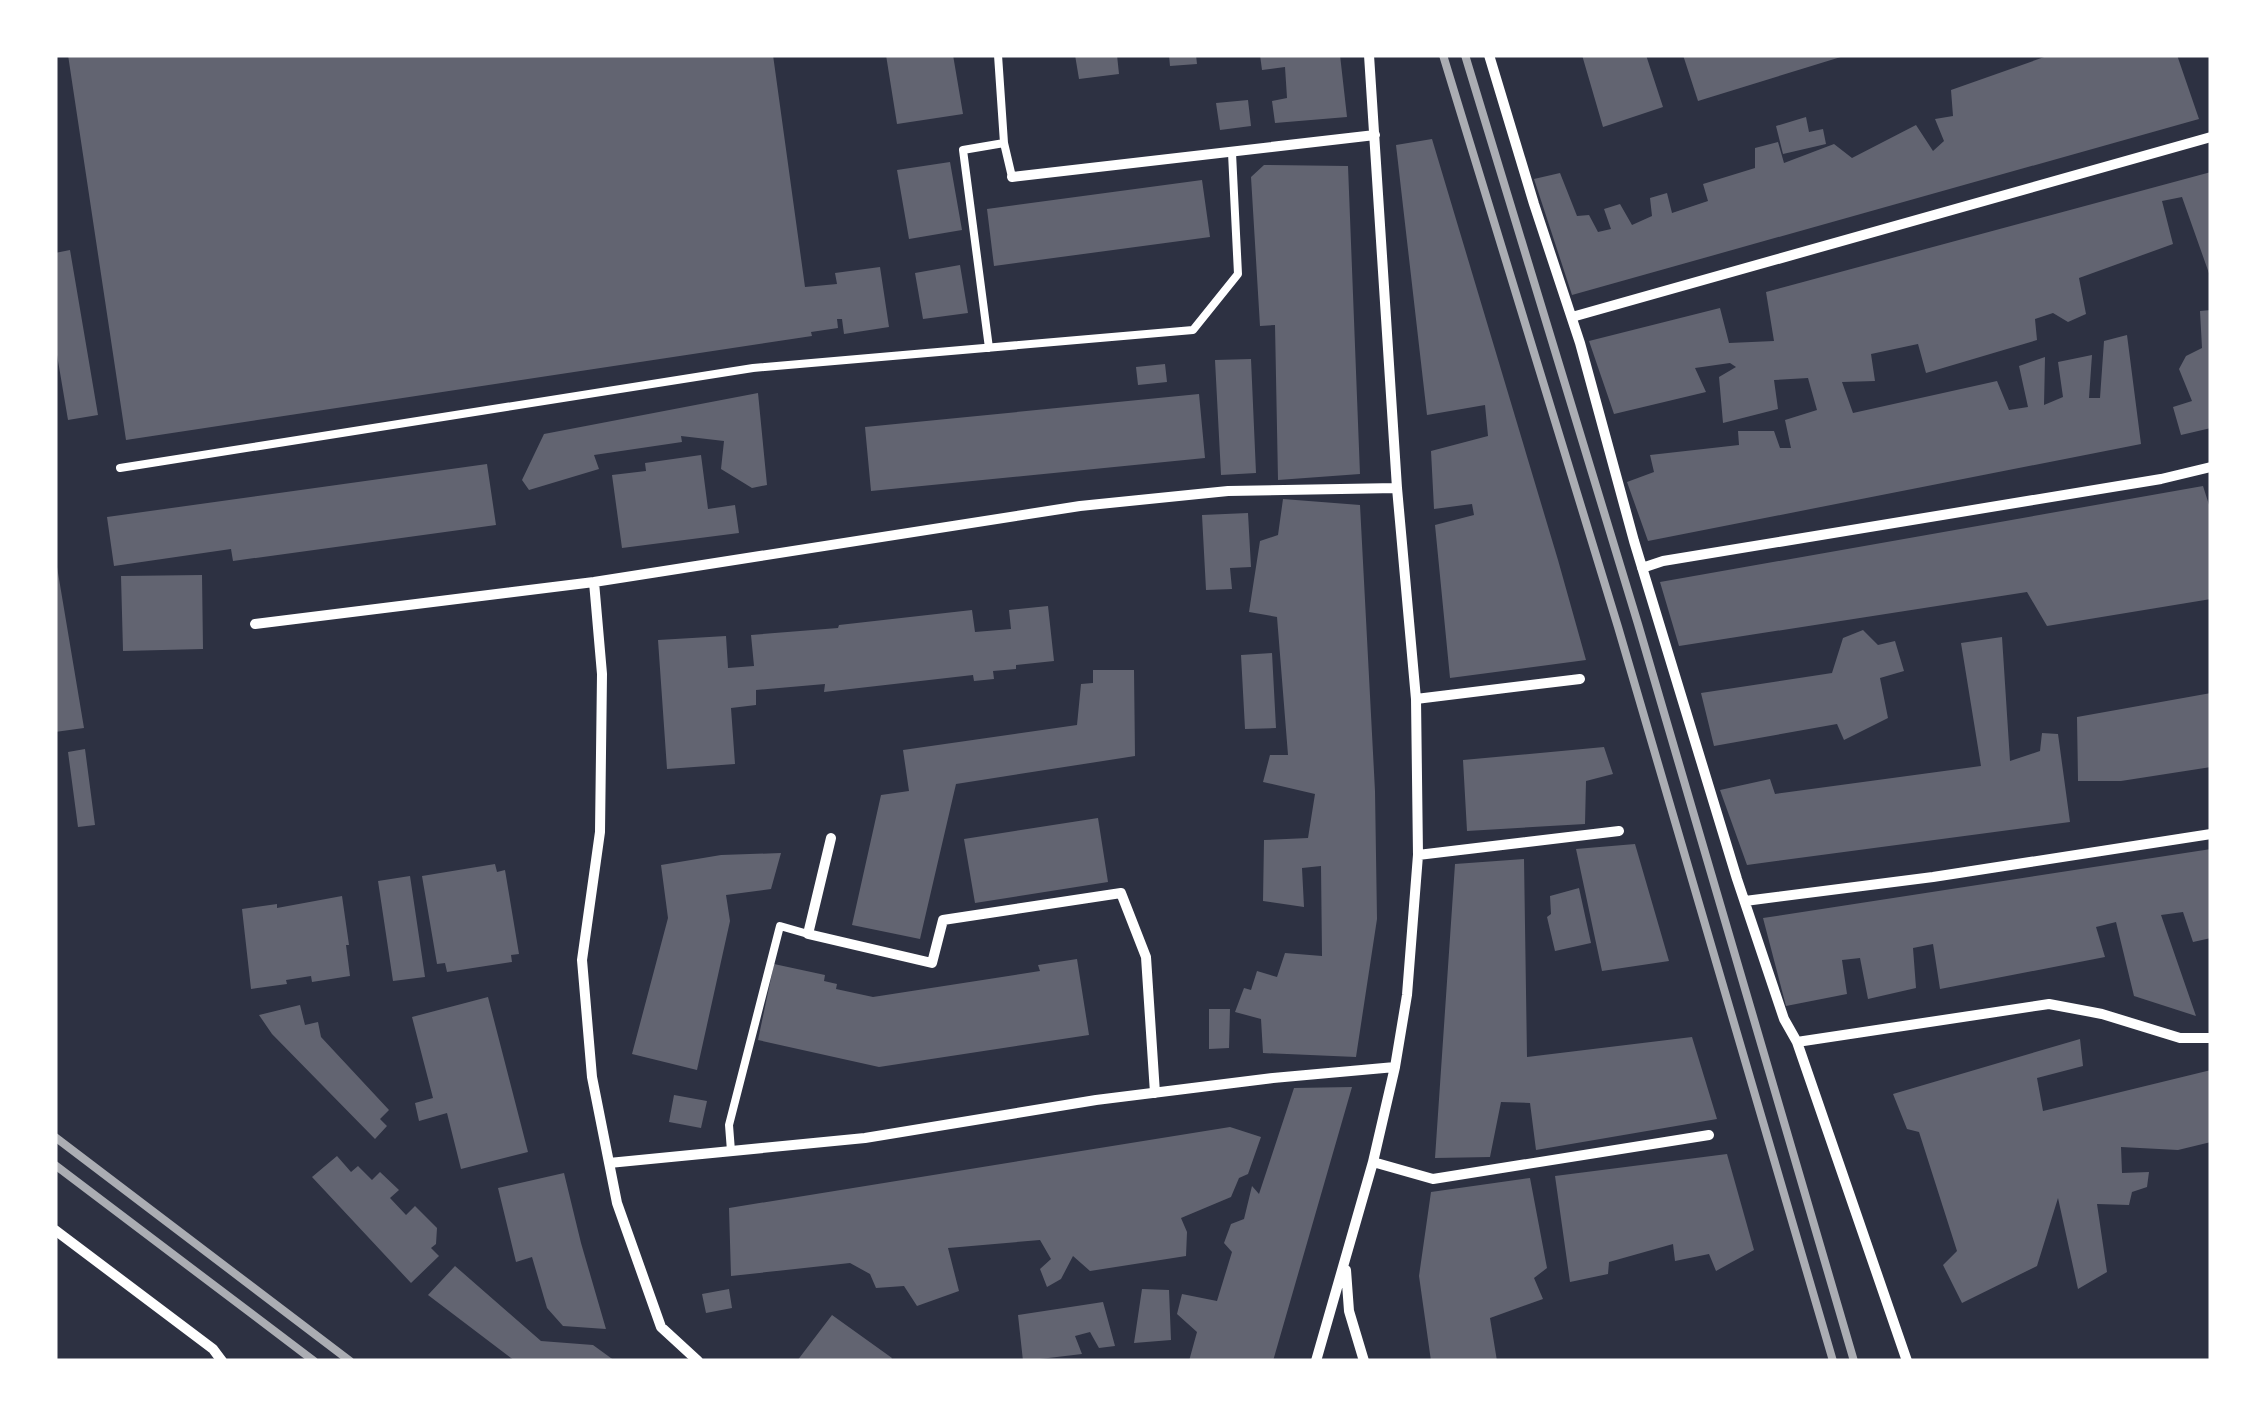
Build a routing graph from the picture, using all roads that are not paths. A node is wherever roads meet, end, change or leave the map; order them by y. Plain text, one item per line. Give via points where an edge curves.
1 (998, 55) edge
2 (1369, 55) edge
3 (1489, 55) edge
4 (1375, 135) junction
5 (2211, 138) edge
6 (1004, 143) junction
7 (1232, 152) junction
8 (1012, 177) joint
9 (1572, 317) junction
10 (989, 348) junction
11 (2211, 467) edge
12 (120, 468) dead end
13 (1397, 488) junction
14 (1642, 568) junction
15 (594, 582) junction
16 (255, 624) dead end
17 (1580, 679) dead end
18 (1416, 699) junction
19 (1619, 831) dead end
20 (2211, 834) edge
21 (831, 838) dead end
22 (1418, 855) junction
23 (1745, 901) junction
24 (808, 934) junction
25 (2211, 1038) edge
26 (1797, 1042) junction
27 (1395, 1067) junction
28 (1155, 1093) junction
29 (1709, 1135) dead end
30 (730, 1151) junction
31 (610, 1162) junction
32 (1373, 1162) junction
33 (55, 1230) edge
34 (1348, 1248) junction
35 (222, 1361) edge
36 (698, 1361) edge
37 (1316, 1361) edge
38 (1364, 1361) edge
39 (1907, 1361) edge

1 - 6 lane
2 - 4 street
3 - 9 street
4 - 7 street
4 - 13 street
5 - 9 street
6 - 8 lane
6 - 10 lane via 963,150
7 - 8 street
7 - 10 lane via 1238,274 1193,330
9 - 14 street
10 - 12 lane via 752,368
11 - 14 street
13 - 15 street via 1228,490 1080,506
13 - 18 street
14 - 23 street
15 - 16 street
15 - 31 street via 602,674 600,832 582,960 592,1077
17 - 18 street
18 - 22 street
19 - 22 street
20 - 23 street
21 - 24 street
22 - 27 street
23 - 26 street
24 - 28 street via 932,963 943,920 1120,893 1146,958
24 - 30 lane via 780,926 729,1125
25 - 26 street via 2180,1038 2049,1004
26 - 39 street
27 - 28 street
27 - 32 street
28 - 30 street via 865,1138
29 - 32 street via 1433,1179
30 - 31 street
31 - 36 street via 661,1326
32 - 34 street
33 - 35 street
34 - 37 street
34 - 38 street via 1346,1296

